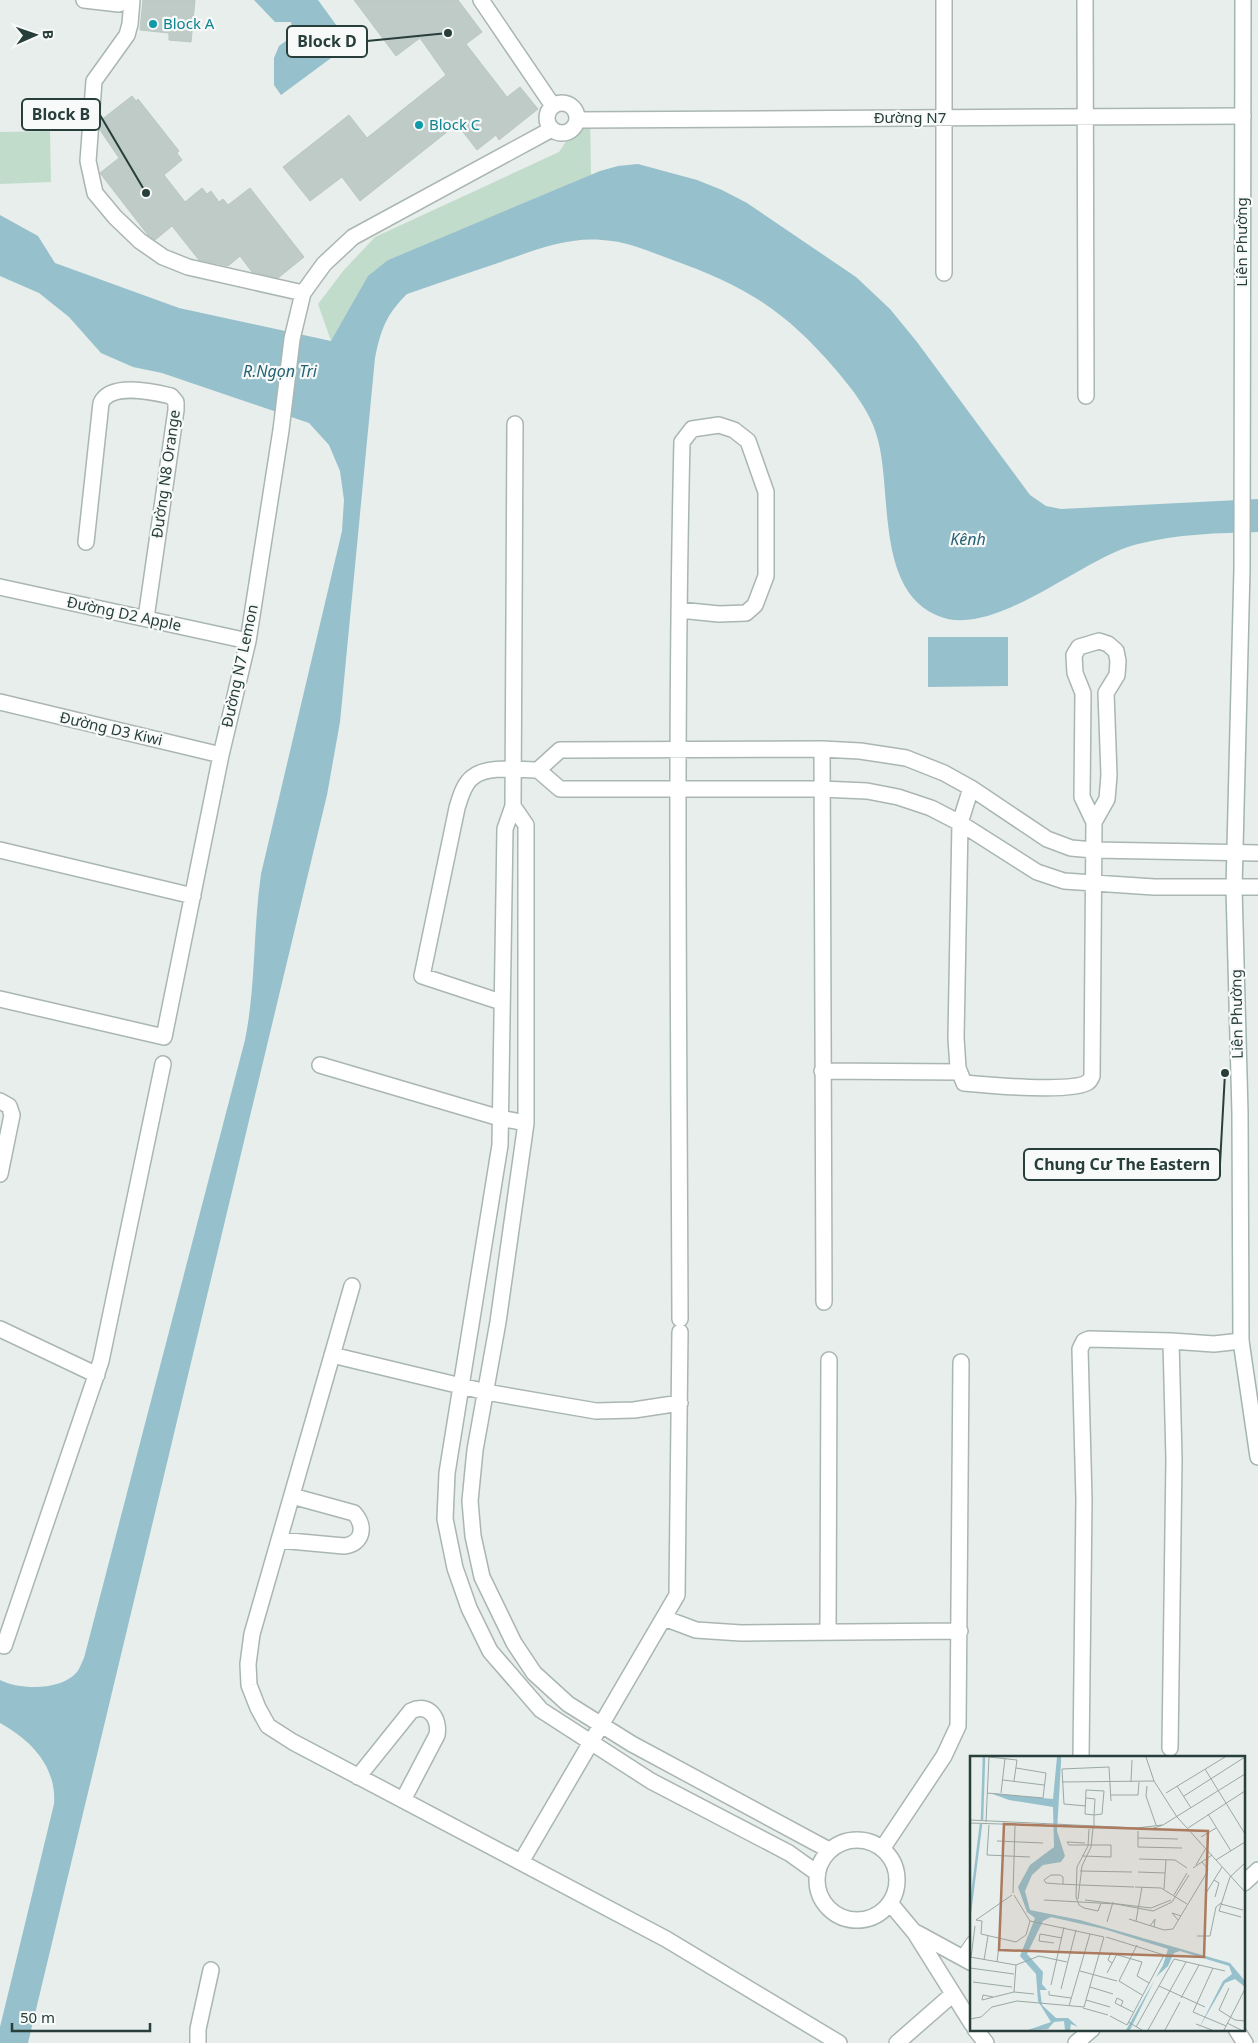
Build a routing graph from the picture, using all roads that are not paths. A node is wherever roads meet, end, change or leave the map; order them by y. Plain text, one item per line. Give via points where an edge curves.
1 (84, 0) edge
2 (481, 0) edge
3 (944, 0) edge
4 (1085, 0) edge
5 (1243, 0) edge
6 (125, 2) edge
7 (553, 106) junction
8 (1242, 116) junction
9 (942, 117) junction
10 (1087, 117) junction
11 (577, 120) junction
12 (552, 129) junction
13 (944, 273) dead end
14 (303, 293) junction
15 (1086, 396) dead end
16 (515, 424) dead end
17 (86, 542) dead end
18 (0, 587) edge
19 (679, 610) junction
20 (146, 618) junction
21 (248, 640) junction
22 (0, 702) edge
23 (680, 749) junction
24 (822, 749) junction
25 (221, 755) junction
26 (514, 770) junction
27 (538, 770) junction
28 (971, 788) junction
29 (821, 789) junction
30 (678, 790) junction
31 (514, 806) junction
32 (1094, 822) junction
33 (960, 823) junction
34 (0, 850) edge
35 (1093, 850) junction
36 (1236, 853) junction
37 (1258, 853) edge
38 (1094, 884) junction
39 (1258, 887) edge
40 (1234, 888) junction
41 (193, 896) junction
42 (0, 999) edge
43 (502, 1002) junction
44 (163, 1064) dead end
45 (320, 1065) dead end
46 (822, 1071) junction
47 (959, 1072) junction
48 (0, 1101) edge
49 (500, 1118) junction
50 (526, 1123) junction
51 (0, 1174) edge
52 (352, 1286) dead end
53 (824, 1302) dead end
54 (0, 1329) edge
55 (1171, 1341) junction
56 (1241, 1341) junction
57 (332, 1355) junction
58 (829, 1360) dead end
59 (961, 1362) dead end
60 (97, 1375) junction
61 (461, 1385) junction
62 (486, 1392) junction
63 (680, 1402) junction
64 (1258, 1457) edge
65 (292, 1496) junction
66 (279, 1540) junction
67 (664, 1618) junction
68 (960, 1631) junction
69 (828, 1632) junction
70 (0, 1644) edge
71 (600, 1724) junction
72 (590, 1742) junction
73 (1170, 1748) dead end
74 (1080, 1756) edge
75 (358, 1777) junction
76 (403, 1800) junction
77 (882, 1849) junction
78 (829, 1850) junction
79 (521, 1862) junction
80 (1258, 1870) edge
81 (817, 1873) junction
82 (1246, 1881) edge
83 (890, 1903) junction
84 (915, 1932) junction
85 (970, 1947) edge
86 (966, 1960) edge
87 (211, 1970) dead end
88 (953, 1994) junction
89 (970, 2021) edge
90 (976, 2030) edge
91 (1091, 2030) edge
92 (1237, 2030) edge
93 (198, 2043) edge
94 (838, 2043) edge
95 (897, 2043) edge
96 (986, 2043) edge
97 (1076, 2043) edge
98 (1245, 2043) edge

1 - 6 street
2 - 7 street
3 - 9 street
4 - 10 street
5 - 8 street, Liên Phường
6 - 14 street via 130,24 127,35 94,81 88,161 95,193 121,223 163,257 188,267
7 - 11 street via 563,102 572,106
7 - 12 street via 548,114
8 - 10 street, Đường N7
8 - 36 street, Liên Phường via 1242,569
9 - 10 street, Đường N7
9 - 11 street, Đường N7
9 - 13 street
10 - 15 street
11 - 12 street via 573,128 565,132
12 - 14 street via 353,237 324,264
14 - 21 street, Đường N7 Lemon via 292,339
16 - 26 street
17 - 20 street, Đường N8 Orange via 104,397 110,393 140,390 171,396 176,402 176,410
18 - 20 street, Đường D2 Apple
19 - 19 street via 682,442 692,429 719,426 734,430 748,441 766,492 766,576 755,605 746,613
19 - 23 street
20 - 21 street, Đường D2 Apple
21 - 25 street, Đường N7 Lemon
22 - 25 street, Đường D3 Kiwi
23 - 24 street
23 - 27 street via 560,750
23 - 30 street
24 - 28 street via 906,758
24 - 29 street
25 - 41 street, Đường N7 Lemon
26 - 27 street
26 - 31 street
26 - 43 street via 485,771 472,777 463,791 452,825 422,976
27 - 30 street via 560,789
28 - 33 street
28 - 35 street via 1048,839 1071,848
29 - 30 street
29 - 33 street via 867,791 898,797 931,808
29 - 46 street
30 - 63 street
31 - 43 street via 504,829
31 - 50 street via 526,825
32 - 32 street via 1107,798 1106,693 1117,675 1118,661 1116,651 1099,642 1079,647 1074,655 1075,673 1083,694 1082,797
32 - 35 street
33 - 38 street via 1037,872 1064,881
33 - 47 street via 956,1038
34 - 41 street
35 - 36 street
35 - 38 street
36 - 37 street
36 - 40 street, Liên Phường
38 - 40 street
38 - 47 street via 1092,1076 1089,1082 1005,1088 964,1083
39 - 40 street
40 - 56 street, Liên Phường via 1240,1113
41 - 42 street, Đường N7 Lemon via 164,1037
43 - 49 street
44 - 60 street
45 - 49 street
46 - 47 street
46 - 53 street
48 - 51 street via 9,1106 12,1115
49 - 50 street
49 - 61 street via 500,1145
50 - 62 street
52 - 57 street
54 - 60 street
55 - 56 street via 1214,1344
55 - 73 street via 1174,1459
55 - 74 street via 1089,1339 1080,1349 1084,1500
56 - 64 street, Liên Phường
57 - 61 street
57 - 65 street
58 - 69 street
59 - 68 street
60 - 70 street via 4,1646
61 - 62 street
61 - 72 street via 447,1473 445,1519 455,1568 469,1608 490,1651 513,1680 541,1710
62 - 63 street via 596,1411 634,1410
62 - 71 street via 470,1501 482,1577 514,1643 534,1673 568,1704
63 - 67 street via 679,1580 677,1595
65 - 66 street
65 - 66 street via 354,1514 360,1520 358,1541 344,1546
66 - 75 street via 252,1634 249,1685 268,1726
67 - 69 street via 696,1630
67 - 71 street
68 - 69 street
68 - 77 street via 958,1726 944,1756
71 - 72 street
71 - 78 street
72 - 79 street
72 - 81 street via 651,1780 789,1853
75 - 76 street
75 - 76 street via 411,1711 425,1708 436,1717 437,1735
76 - 79 street
77 - 78 street via 866,1841 852,1840
77 - 83 street via 894,1865 896,1877
78 - 81 street
79 - 94 street via 666,1939
80 - 82 street
81 - 83 street via 822,1899 841,1917 854,1920 868,1918 880,1913
83 - 84 street
84 - 86 street
84 - 88 street
85 - 86 lane
87 - 93 street
88 - 89 street
88 - 95 street
90 - 96 street
91 - 97 street
92 - 98 street

